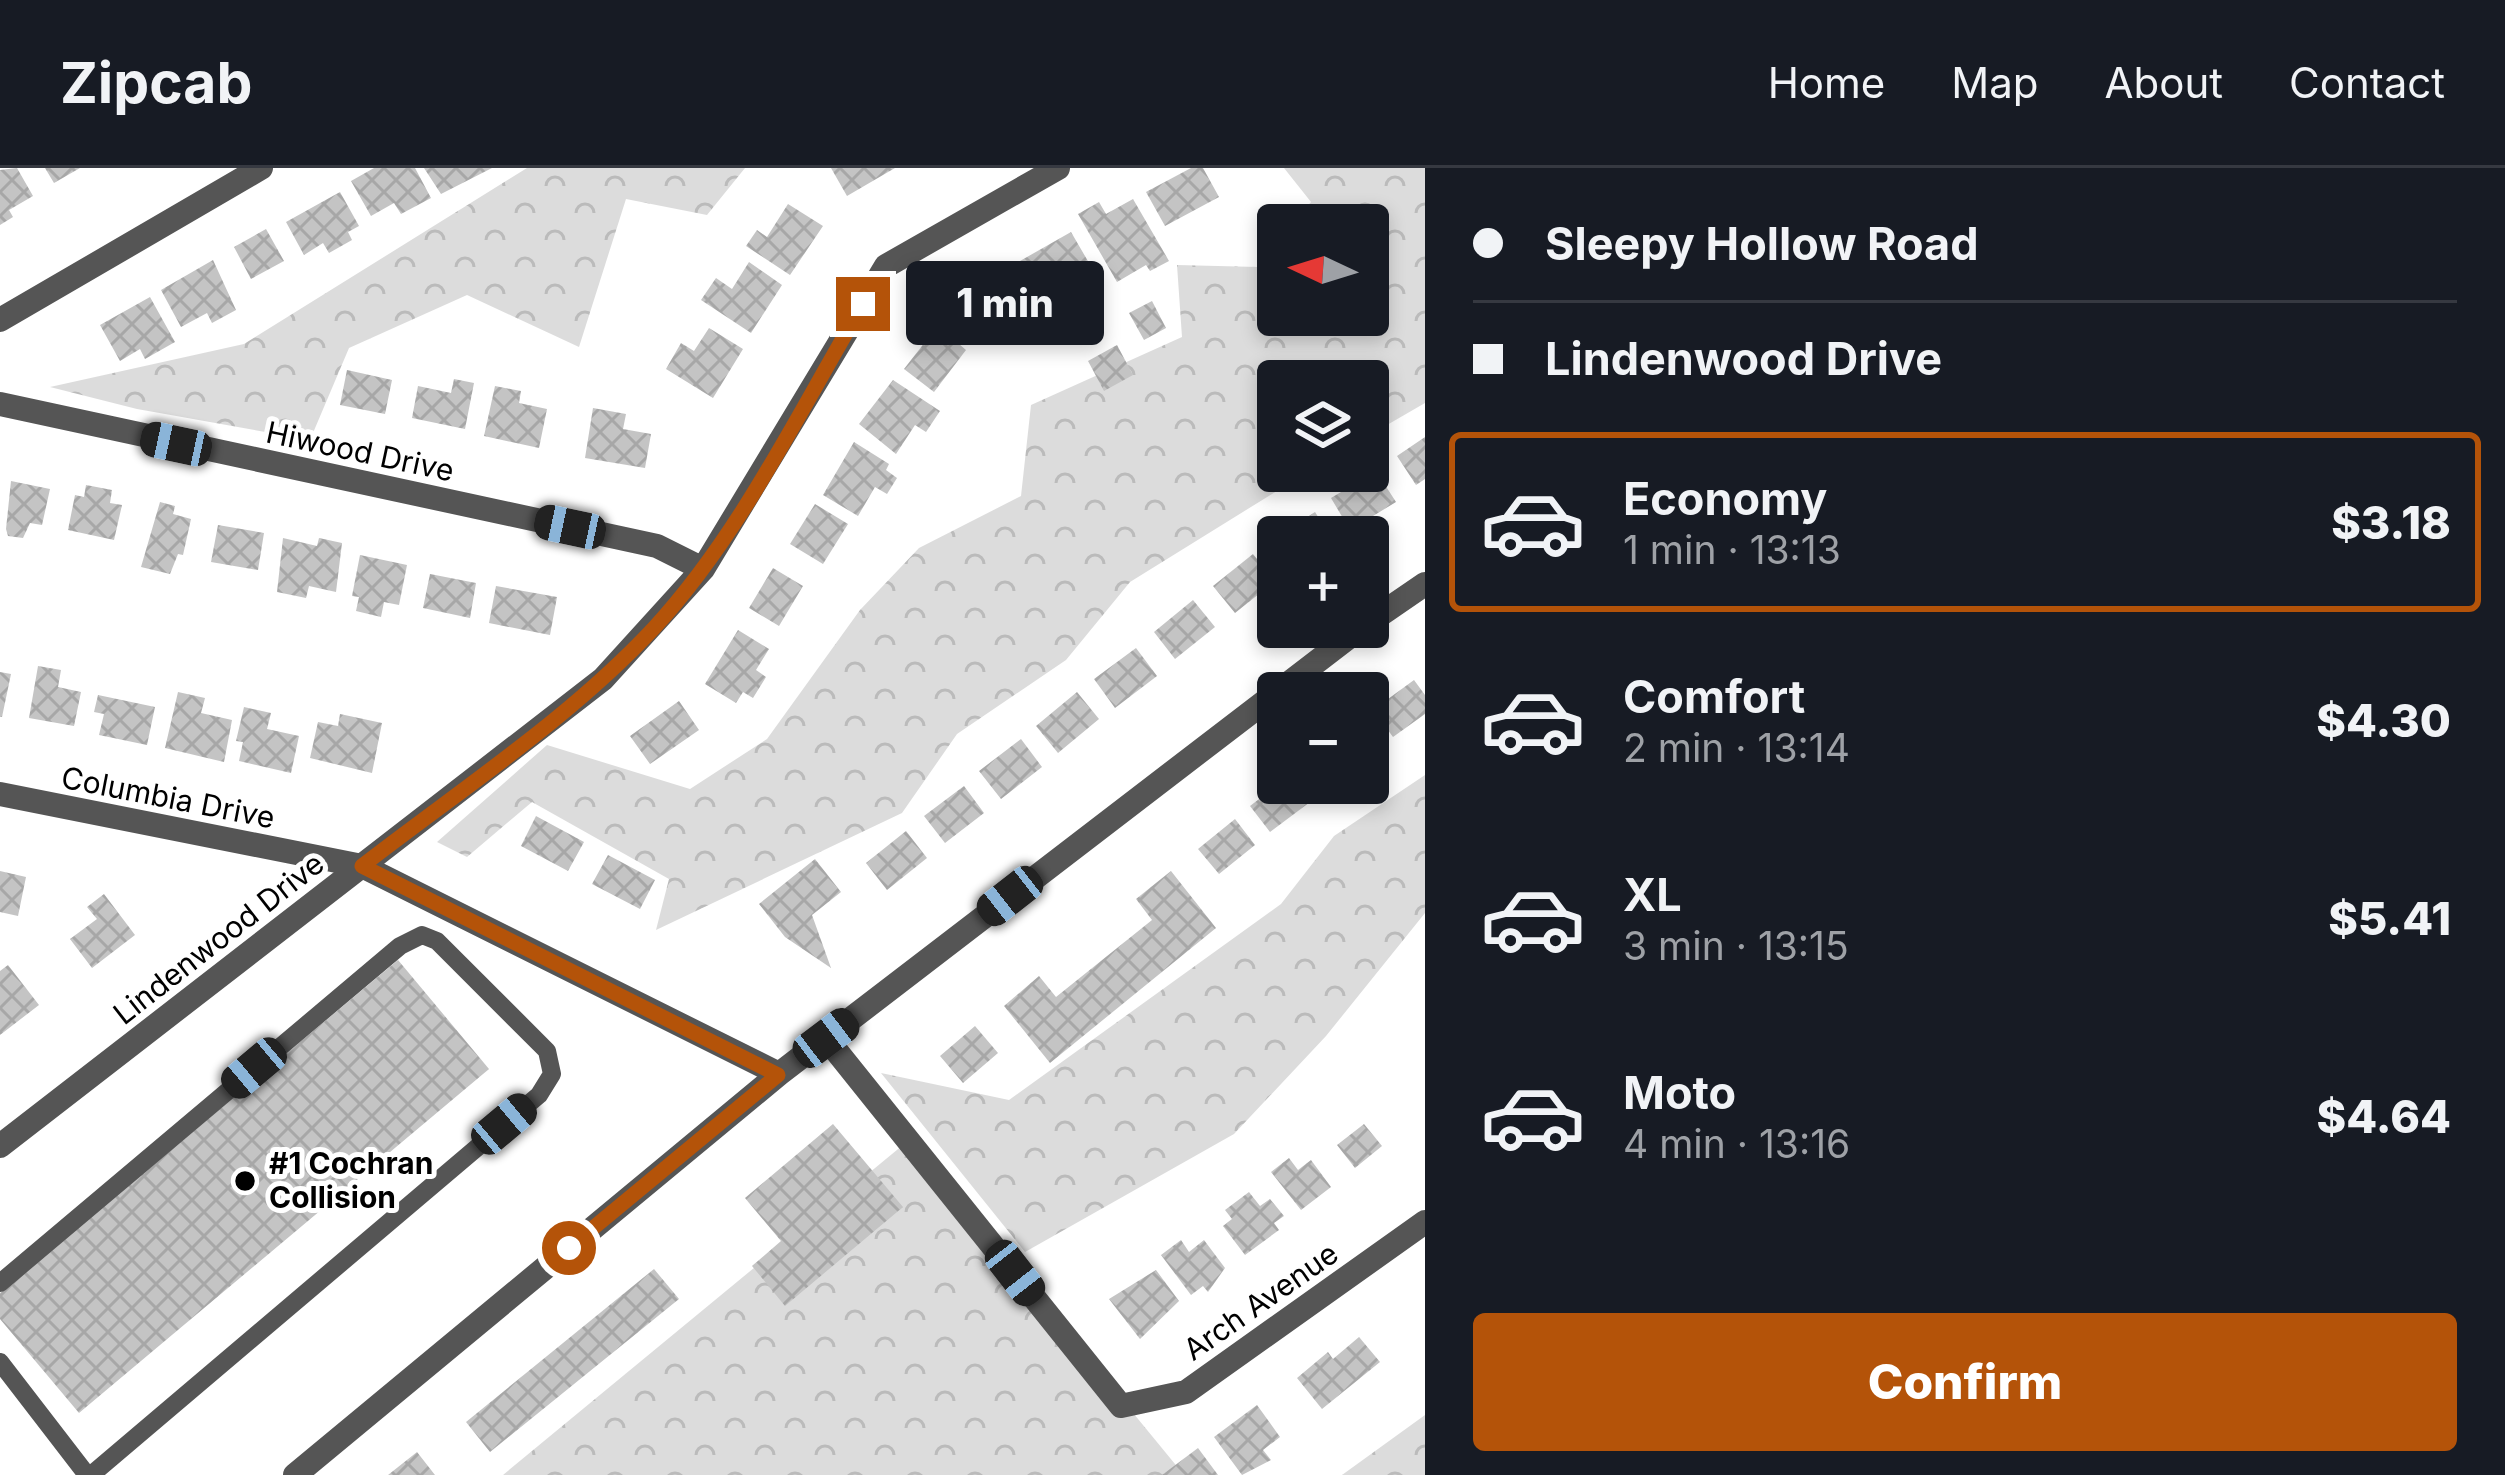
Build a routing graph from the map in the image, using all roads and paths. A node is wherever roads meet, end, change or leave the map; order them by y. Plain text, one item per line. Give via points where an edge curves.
1 (261, 168) edge
2 (1058, 168) edge
3 (0, 320) edge
4 (0, 404) edge
5 (703, 569) junction
6 (1425, 584) edge
7 (1389, 609) edge
8 (1335, 648) edge
9 (0, 794) edge
10 (362, 866) junction
11 (458, 914) junction
12 (437, 941) junction
13 (826, 1038) junction
14 (778, 1075) junction
15 (0, 1146) edge
16 (1425, 1222) edge
17 (0, 1283) edge
18 (0, 1362) edge
19 (89, 1475) edge
20 (296, 1475) edge

1 - 3 street
2 - 5 street, Lindenwood Drive via 886,266
4 - 5 street, Hiwood Drive via 657,546
5 - 10 street, Lindenwood Drive via 603,679
6 - 7 street
8 - 13 street
9 - 10 street, Columbia Drive
10 - 11 street, Columbia Drive
10 - 15 street, Lindenwood Drive
11 - 12 lane
11 - 14 street, Columbia Drive
12 - 17 lane via 422,935 400,946
12 - 19 lane via 548,1051 552,1074
13 - 14 street
13 - 16 street, Arch Avenue via 1121,1406 1186,1392
14 - 20 street
18 - 19 lane

